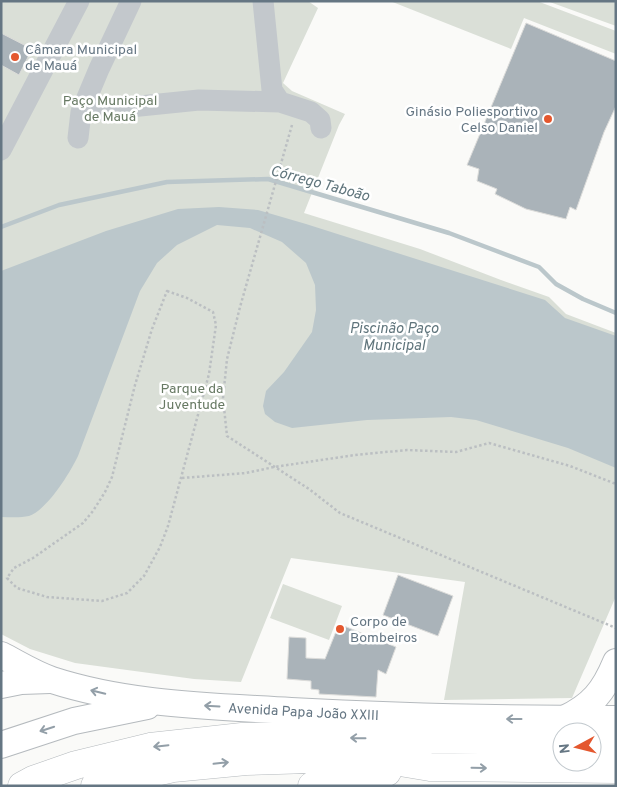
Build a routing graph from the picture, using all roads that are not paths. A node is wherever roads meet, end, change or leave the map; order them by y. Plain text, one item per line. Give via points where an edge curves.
1 (79, 1) edge
2 (131, 1) edge
3 (263, 1) edge
4 (280, 102) junction
5 (81, 112) junction
6 (321, 128) dead end
7 (78, 138) dead end
8 (1, 150) edge
9 (1, 654) edge
10 (613, 679) edge
11 (50, 680) junction
12 (1, 685) edge
13 (163, 703) junction
14 (616, 719) edge
15 (570, 722) edge
16 (602, 722) edge
17 (552, 729) edge
18 (552, 731) edge
19 (602, 742) edge
20 (616, 742) edge
21 (1, 745) edge
22 (430, 767) junction
23 (616, 769) edge
24 (22, 786) edge
25 (95, 786) edge
26 (312, 786) edge

1 - 8 lane
2 - 5 lane
3 - 4 lane via 272,90
4 - 5 lane via 198,100
4 - 6 lane via 311,112 320,120
5 - 7 lane
9 - 11 main road, Avenida Papa João XXIII
10 - 15 main road
11 - 12 main road
13 -> 11 main road, Avenida Papa João XXIII
17 -> 13 main road, Avenida Papa João XXIII
13 -> 21 main road via 74,721
14 - 16 main road, Avenida Papa João XXIII
18 -> 24 highway, Avenida Papa João XXIII via 407,739 242,737 150,748 76,765
19 - 20 highway
22 -> 23 highway
25 -> 22 highway via 173,768 246,761 342,758 388,760
22 - 26 highway via 355,776

